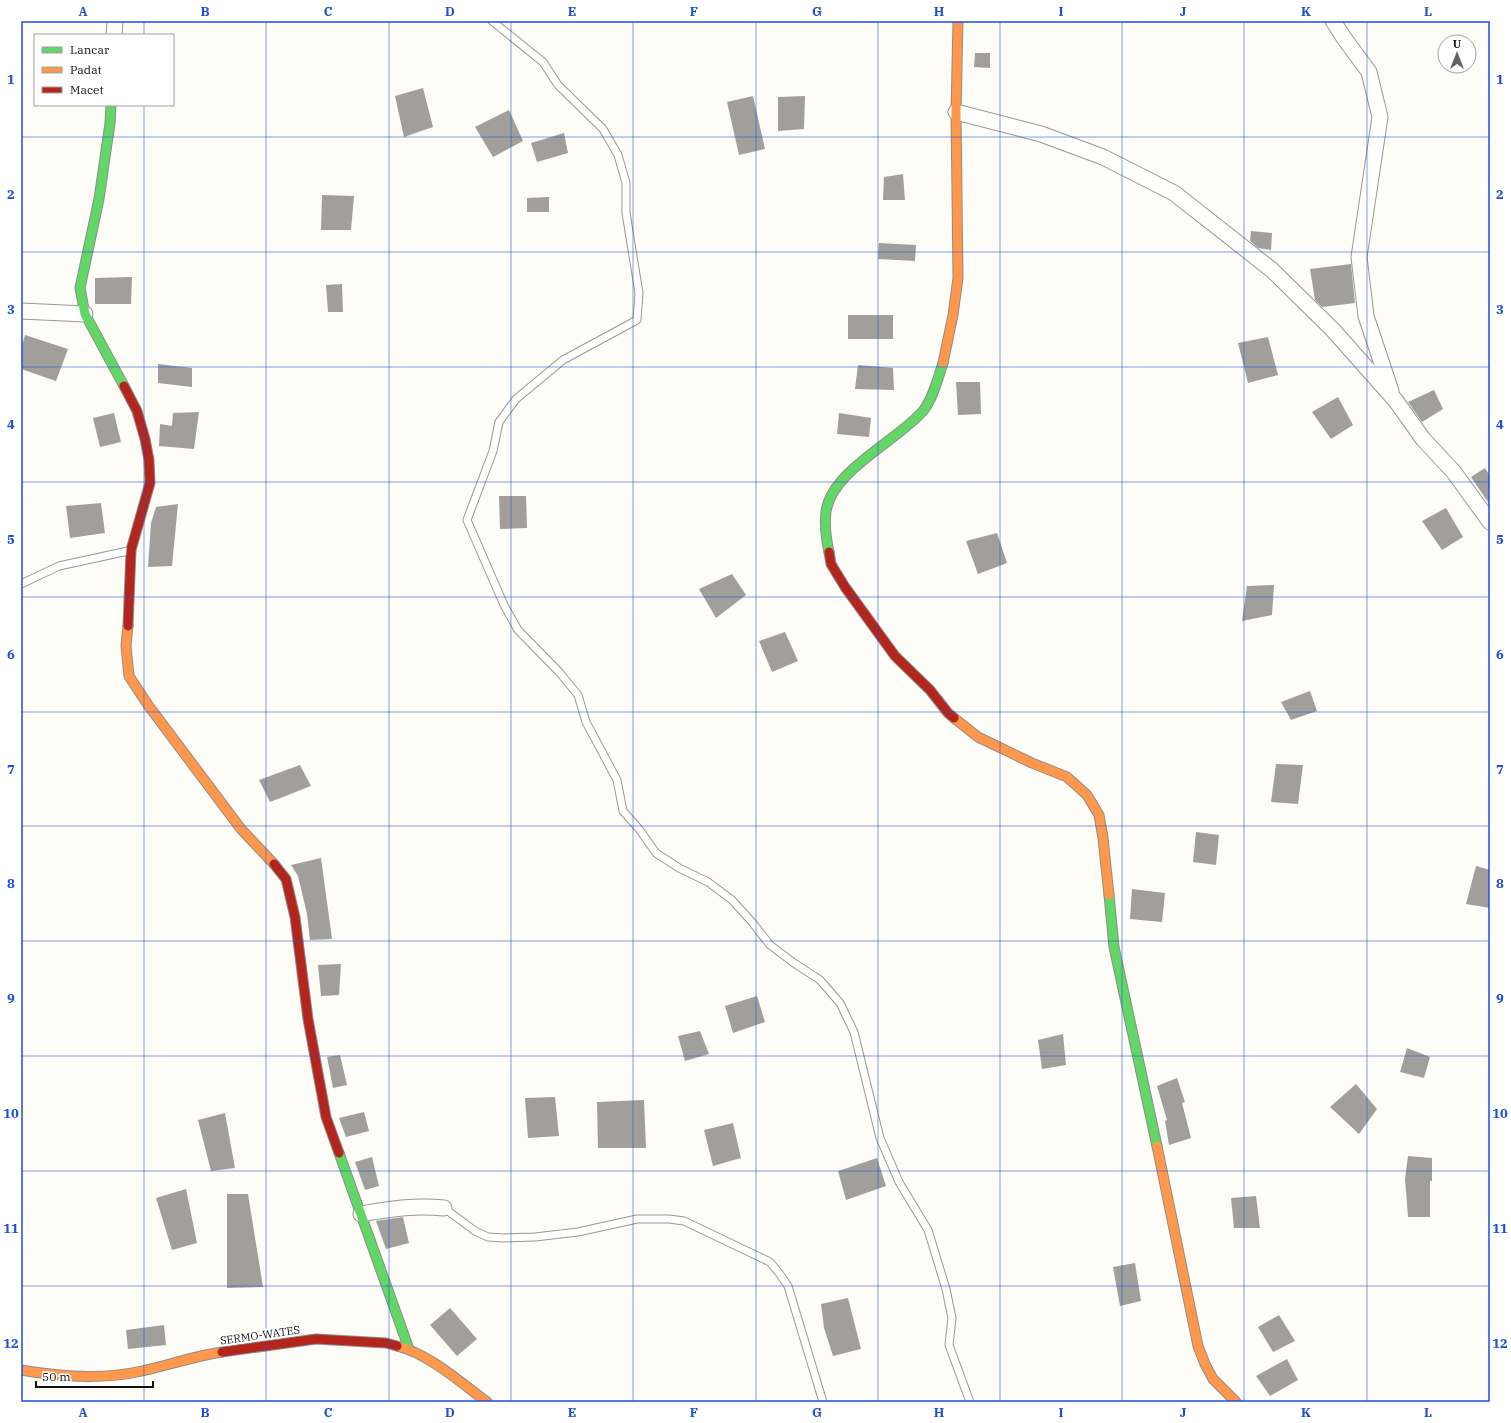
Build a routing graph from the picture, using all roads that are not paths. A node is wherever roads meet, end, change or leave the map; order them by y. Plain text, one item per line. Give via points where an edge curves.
1 (115, 21) edge
2 (492, 21) edge
3 (958, 21) edge
4 (1333, 21) edge
5 (114, 34) edge
6 (111, 106) edge
7 (956, 112) junction
8 (21, 311) edge
9 (85, 314) junction
10 (1393, 397) junction
11 (1490, 522) edge
12 (131, 550) junction
13 (21, 584) edge
14 (444, 1208) joint
15 (361, 1214) junction
16 (409, 1349) junction
17 (21, 1370) edge
18 (487, 1402) edge
19 (822, 1402) edge
20 (970, 1402) edge
21 (1236, 1402) edge

1 - 5 street
2 - 20 lane via 543,62 558,85 603,129 618,155 626,183 626,213 639,293 638,313 637,320 563,360 516,399 499,422 493,451 467,520 504,605 518,630 578,695 586,722 617,780 623,812 656,853 708,882 732,900 770,945 820,980 840,1003 854,1032 880,1138 899,1182 928,1230 952,1318 949,1345
3 - 7 street
4 - 10 street via 1369,72 1380,117 1359,257 1366,316
6 - 9 street via 99,199 80,288
7 - 10 street via 1041,134 1103,157 1174,193 1272,270 1333,330
7 - 21 street via 958,278 944,358 936,386 924,410 896,436 852,469 832,494 826,511 825,534 831,564 844,587 895,656 930,690 948,713 978,737 1067,777 1087,795 1099,815 1114,947 1198,1346 1213,1379
8 - 9 street
9 - 12 street via 137,411 145,439 150,483
10 - 11 street via 1423,439 1453,471
12 - 13 lane via 59,566
12 - 15 street via 126,646 129,676 241,829 286,879 295,917 308,1019 326,1117
14 - 15 street via 401,1207
14 - 19 lane via 475,1231 488,1237 504,1238 578,1232 637,1219 684,1221 770,1262 780,1273 790,1292
15 - 16 street
16 - 17 street, SERMO-WATES via 386,1343 316,1339 197,1356 100,1377 43,1374
16 - 18 street, SERMO-WATES via 434,1363

